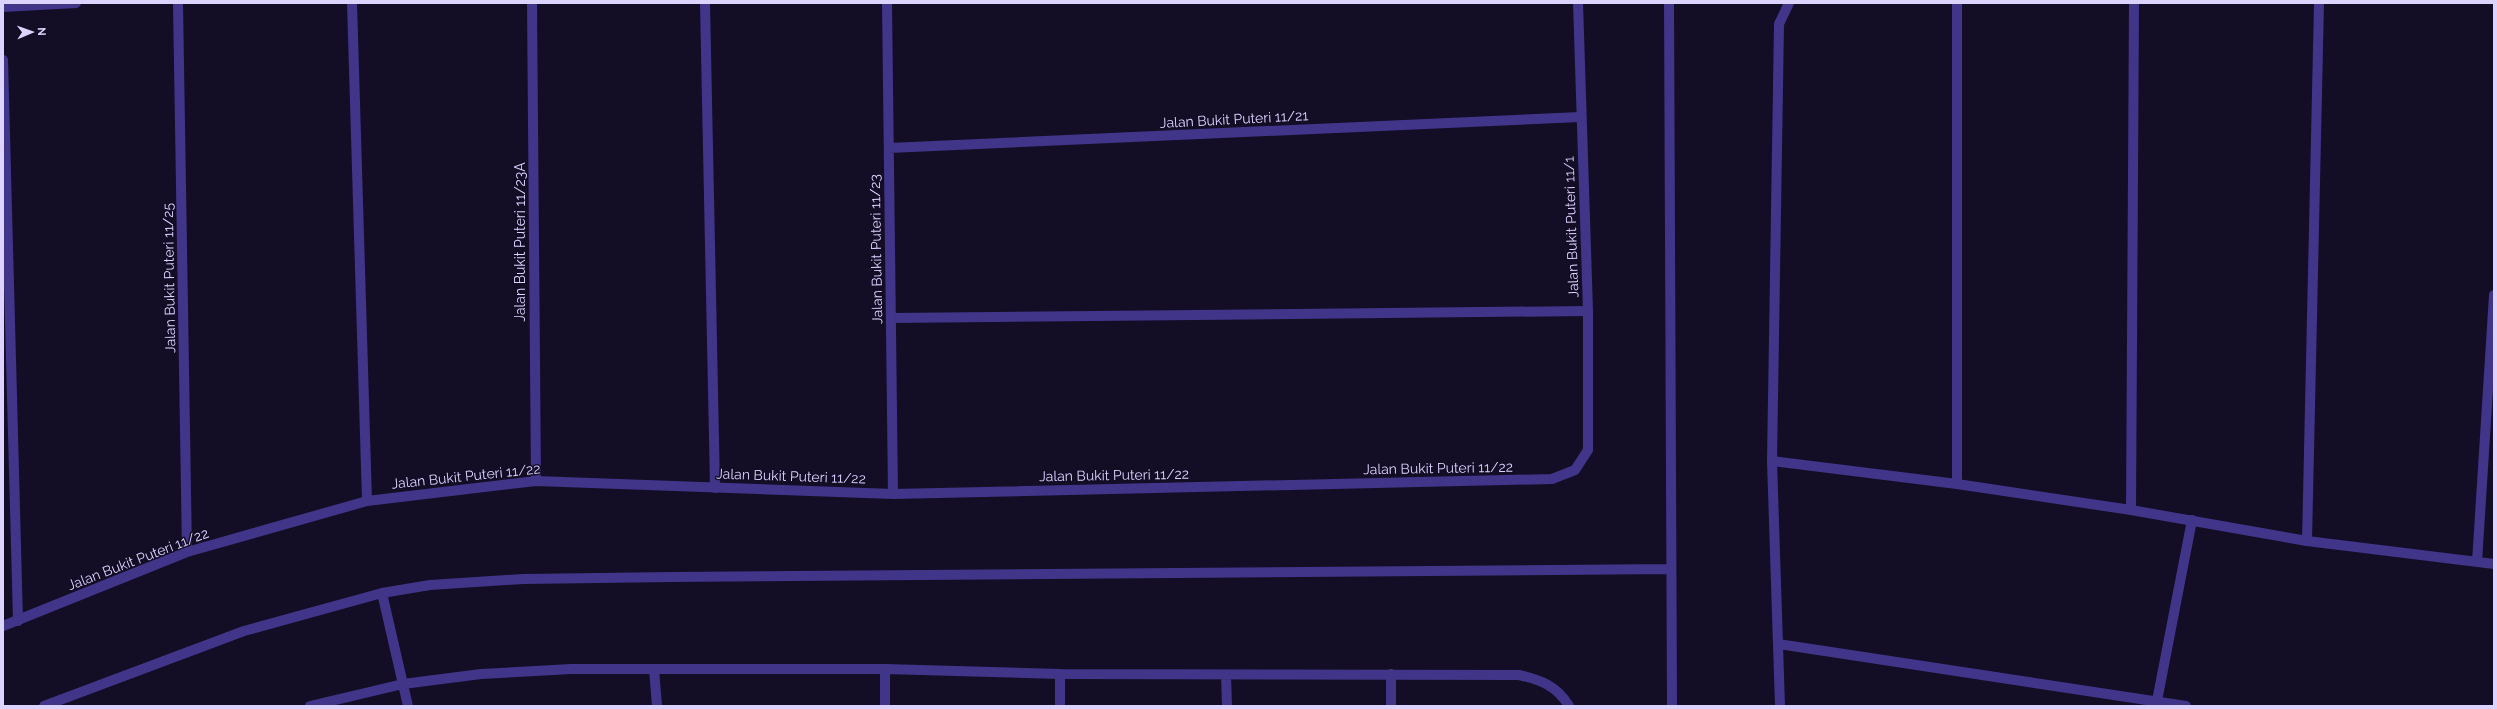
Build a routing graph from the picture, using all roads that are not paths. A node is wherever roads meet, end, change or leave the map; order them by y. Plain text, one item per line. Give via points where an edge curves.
1 (76, 3) edge
2 (178, 3) edge
3 (352, 3) edge
4 (532, 3) edge
5 (704, 3) edge
6 (887, 3) edge
7 (1578, 3) edge
8 (1669, 3) edge
9 (1789, 3) edge
10 (1957, 3) edge
11 (2134, 3) edge
12 (2319, 3) edge
13 (3, 7) edge
14 (3, 60) edge
15 (1580, 117) junction
16 (889, 148) junction
17 (2494, 295) edge
18 (1588, 311) junction
19 (891, 318) junction
20 (2492, 379) edge
21 (1588, 450) joint
22 (1772, 461) junction
23 (536, 481) junction
24 (1957, 484) junction
25 (715, 488) junction
26 (893, 494) junction
27 (367, 501) junction
28 (2131, 510) junction
29 (2192, 520) junction
30 (2307, 541) junction
31 (187, 552) junction
32 (2477, 562) junction
33 (2494, 564) edge
34 (1671, 569) junction
35 (382, 593) junction
36 (18, 621) junction
37 (3, 626) edge
38 (1778, 644) junction
39 (885, 668) junction
40 (654, 669) junction
41 (1060, 674) junction
42 (1390, 674) junction
43 (1226, 675) junction
44 (403, 684) junction
45 (2157, 704) edge
46 (44, 706) edge
47 (310, 706) edge
48 (408, 706) edge
49 (657, 706) edge
50 (886, 706) edge
51 (1060, 706) edge
52 (1227, 706) edge
53 (1391, 706) edge
54 (1569, 706) edge
55 (1672, 706) edge
56 (1780, 706) edge
57 (2186, 706) edge

1 - 13 street
2 - 31 street, Jalan Bukit Puteri 11/25
3 - 27 street
4 - 23 street, Jalan Bukit Puteri 11/23A
5 - 25 street
6 - 16 street, Jalan Bukit Puteri 11/23
7 - 15 street, Jalan Bukit Puteri 11/1
8 - 34 street
9 - 22 street via 1779,24
10 - 24 street
11 - 28 street
12 - 30 street
14 - 36 street
15 - 16 street, Jalan Bukit Puteri 11/21
15 - 18 street, Jalan Bukit Puteri 11/1
16 - 19 street, Jalan Bukit Puteri 11/23
17 - 20 street
18 - 19 street
18 - 21 street, Jalan Bukit Puteri 11/1
19 - 26 street, Jalan Bukit Puteri 11/23
20 - 32 street
21 - 26 street, Jalan Bukit Puteri 11/22 via 1575,470 1552,479
22 - 24 street
22 - 38 street
23 - 25 street, Jalan Bukit Puteri 11/22
23 - 27 street, Jalan Bukit Puteri 11/22
24 - 28 street
25 - 26 street, Jalan Bukit Puteri 11/22
27 - 31 street, Jalan Bukit Puteri 11/22
28 - 29 street
29 - 30 street
29 - 45 street
30 - 32 street
31 - 36 street, Jalan Bukit Puteri 11/22
32 - 33 street
34 - 35 street via 523,579 430,585
34 - 55 street
35 - 44 street
35 - 46 street via 244,631
36 - 37 street, Jalan Bukit Puteri 11/22
38 - 45 street
38 - 56 street
39 - 40 street
39 - 41 street
39 - 50 street
40 - 44 street via 571,669 480,674
40 - 49 street
41 - 43 street
41 - 51 street
42 - 43 street
42 - 53 street
42 - 54 street via 1519,675 1540,680 1557,689
43 - 52 street
44 - 47 street
44 - 48 street
45 - 57 street

